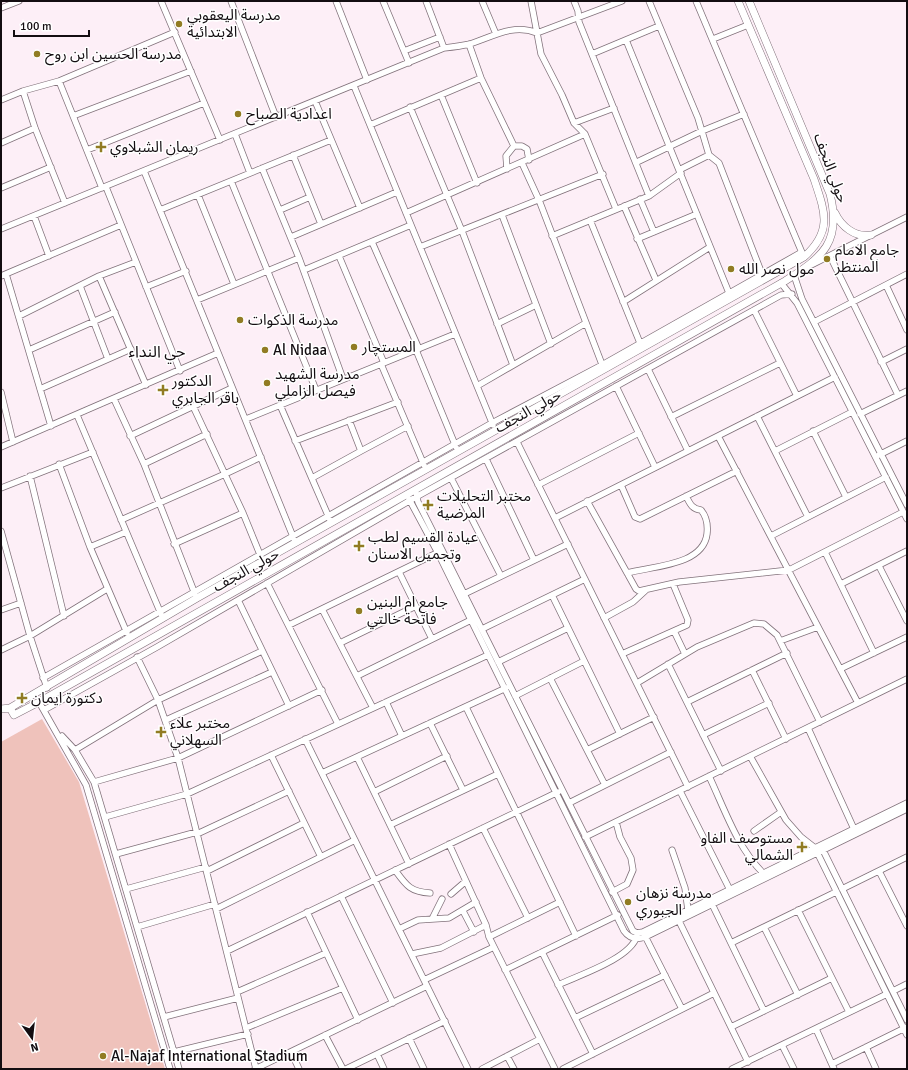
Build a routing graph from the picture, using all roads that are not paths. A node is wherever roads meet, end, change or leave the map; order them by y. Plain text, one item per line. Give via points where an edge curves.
1 (19, 1) edge
2 (161, 1) edge
3 (231, 1) edge
4 (336, 1) edge
5 (383, 1) edge
6 (426, 1) edge
7 (482, 1) edge
8 (531, 1) edge
9 (574, 1) edge
10 (622, 1) edge
11 (649, 1) edge
12 (696, 1) edge
13 (738, 1) edge
14 (749, 1) edge
15 (12, 2) edge
16 (1, 8) edge
17 (579, 18) junction
18 (748, 25) junction
19 (659, 26) junction
20 (175, 32) junction
21 (537, 33) junction
22 (496, 34) junction
23 (440, 37) junction
24 (713, 39) junction
25 (626, 40) junction
26 (469, 44) junction
27 (444, 48) junction
28 (404, 51) junction
29 (592, 54) junction
30 (772, 54) junction
31 (762, 58) junction
32 (409, 63) junction
33 (777, 68) junction
34 (191, 71) junction
35 (768, 72) junction
36 (481, 78) junction
37 (367, 80) junction
38 (59, 81) junction
39 (354, 86) junction
40 (23, 91) junction
41 (441, 95) junction
42 (1, 100) edge
43 (315, 101) junction
44 (204, 103) junction
45 (410, 107) junction
46 (614, 108) junction
47 (744, 114) junction
48 (73, 116) junction
49 (276, 117) junction
50 (574, 123) junction
51 (370, 125) junction
52 (35, 128) junction
53 (702, 131) junction
54 (234, 134) junction
55 (585, 134) junction
56 (220, 140) junction
57 (331, 140) junction
58 (1, 143) edge
59 (514, 146) junction
60 (670, 147) junction
61 (87, 150) junction
62 (293, 155) junction
63 (709, 155) junction
64 (529, 160) junction
65 (636, 162) junction
66 (522, 163) junction
67 (52, 167) junction
68 (262, 168) junction
69 (507, 169) junction
70 (144, 171) junction
71 (680, 171) junction
72 (250, 173) junction
73 (602, 174) junction
74 (231, 181) junction
75 (477, 183) junction
76 (104, 187) junction
77 (1, 188) edge
78 (397, 192) junction
79 (198, 195) junction
80 (648, 196) junction
81 (310, 197) junction
82 (446, 197) junction
83 (640, 199) junction
84 (539, 200) junction
85 (66, 203) junction
86 (624, 206) junction
87 (360, 208) junction
88 (616, 209) junction
89 (160, 210) junction
90 (280, 210) junction
91 (834, 212) junction
92 (406, 214) junction
93 (697, 214) junction
94 (502, 215) junction
95 (34, 216) junction
96 (907, 217) edge
97 (590, 220) junction
98 (321, 224) junction
99 (122, 225) junction
100 (411, 226) junction
101 (1, 229) edge
102 (462, 231) junction
103 (654, 232) junction
104 (871, 235) junction
105 (552, 236) junction
106 (291, 237) junction
107 (637, 239) junction
108 (372, 242) junction
109 (420, 247) junction
110 (710, 247) junction
111 (803, 254) junction
112 (49, 256) junction
113 (339, 256) junction
114 (830, 256) junction
115 (299, 258) junction
116 (136, 262) junction
117 (806, 268) junction
118 (304, 270) junction
119 (186, 271) junction
120 (267, 271) junction
121 (762, 274) junction
122 (907, 274) edge
123 (4, 275) edge
124 (794, 275) junction
125 (99, 276) junction
126 (656, 280) junction
127 (781, 283) junction
128 (234, 284) junction
129 (886, 285) junction
130 (80, 286) junction
131 (146, 287) junction
132 (729, 293) junction
133 (792, 294) junction
134 (197, 300) junction
135 (623, 302) junction
136 (853, 302) junction
137 (536, 305) junction
138 (754, 310) junction
139 (115, 312) junction
140 (18, 316) junction
141 (94, 322) junction
142 (814, 322) junction
143 (586, 323) junction
144 (497, 324) junction
145 (907, 330) edge
146 (667, 331) junction
147 (456, 334) junction
148 (640, 343) junction
149 (551, 344) junction
150 (131, 349) junction
151 (418, 349) junction
152 (907, 349) edge
153 (29, 350) junction
154 (218, 354) junction
155 (108, 359) junction
156 (882, 362) junction
157 (382, 363) junction
158 (780, 363) junction
159 (513, 365) junction
160 (603, 367) junction
161 (648, 369) junction
162 (180, 371) junction
163 (835, 377) junction
164 (343, 379) junction
165 (146, 385) junction
166 (477, 386) junction
167 (616, 386) junction
168 (232, 388) junction
169 (565, 388) junction
170 (40, 389) junction
171 (316, 390) junction
172 (907, 391) edge
173 (1, 392) edge
174 (898, 395) junction
175 (797, 396) junction
176 (114, 399) junction
177 (398, 402) junction
178 (545, 404) junction
179 (280, 405) junction
180 (193, 406) junction
181 (852, 412) junction
182 (549, 414) junction
183 (860, 414) junction
184 (77, 415) junction
185 (525, 415) junction
186 (757, 416) junction
187 (671, 417) junction
188 (246, 419) junction
189 (348, 420) junction
190 (492, 423) junction
191 (531, 424) junction
192 (51, 426) junction
193 (408, 426) junction
194 (496, 431) junction
195 (813, 432) junction
196 (638, 433) junction
197 (206, 434) junction
198 (130, 436) junction
199 (718, 436) junction
200 (295, 441) junction
201 (907, 441) edge
202 (13, 442) junction
203 (517, 442) junction
204 (456, 445) junction
205 (1, 447) edge
206 (361, 451) junction
207 (688, 451) junction
208 (775, 451) junction
209 (93, 452) junction
210 (458, 452) junction
211 (878, 455) junction
212 (261, 457) junction
213 (486, 459) junction
214 (423, 463) junction
215 (59, 464) junction
216 (144, 464) junction
217 (655, 467) junction
218 (426, 470) junction
219 (737, 471) junction
220 (225, 474) junction
221 (30, 476) junction
222 (886, 477) junction
223 (312, 478) junction
224 (452, 478) junction
225 (621, 484) junction
226 (538, 485) junction
227 (1, 488) edge
228 (418, 488) junction
229 (403, 496) junction
230 (686, 496) junction
231 (416, 497) junction
232 (846, 497) junction
233 (410, 500) junction
234 (587, 501) junction
235 (158, 504) junction
236 (907, 505) edge
237 (903, 512) junction
238 (243, 513) junction
239 (808, 516) junction
240 (554, 518) junction
241 (907, 519) edge
242 (121, 520) junction
243 (330, 520) junction
244 (1, 531) edge
245 (126, 532) junction
246 (770, 536) junction
247 (294, 540) junction
248 (174, 544) junction
249 (568, 544) junction
250 (90, 547) junction
251 (440, 551) junction
252 (907, 551) edge
253 (825, 552) junction
254 (260, 555) junction
255 (534, 560) junction
256 (263, 562) junction
257 (879, 566) junction
258 (789, 570) junction
259 (399, 572) junction
260 (627, 573) junction
261 (500, 576) junction
262 (585, 579) junction
263 (268, 583) junction
264 (673, 584) junction
265 (841, 584) junction
266 (108, 590) junction
267 (645, 591) junction
268 (196, 595) junction
269 (462, 595) junction
270 (552, 595) junction
271 (238, 600) junction
272 (21, 603) junction
273 (416, 606) junction
274 (322, 609) junction
275 (1, 610) edge
276 (161, 615) junction
277 (64, 616) junction
278 (604, 618) junction
279 (471, 620) junction
280 (907, 621) edge
281 (289, 625) junction
282 (818, 627) junction
283 (568, 628) junction
284 (482, 629) junction
285 (125, 630) junction
286 (674, 632) junction
287 (30, 636) junction
288 (907, 637) edge
289 (129, 639) junction
290 (432, 639) junction
291 (780, 641) junction
292 (340, 643) junction
293 (1, 650) edge
294 (262, 651) junction
295 (786, 653) junction
296 (874, 653) junction
297 (622, 654) junction
298 (685, 654) junction
299 (488, 655) junction
300 (137, 657) junction
301 (584, 661) junction
302 (498, 662) junction
303 (668, 664) junction
304 (840, 669) junction
305 (752, 670) junction
306 (272, 672) junction
307 (357, 676) junction
308 (43, 678) junction
309 (550, 678) junction
310 (907, 679) edge
311 (636, 683) junction
312 (510, 686) junction
313 (47, 688) junction
314 (504, 689) junction
315 (322, 690) junction
316 (516, 696) junction
317 (158, 700) junction
318 (39, 702) junction
319 (386, 702) junction
320 (687, 702) junction
321 (769, 703) junction
322 (858, 703) junction
323 (288, 706) junction
324 (466, 706) junction
325 (10, 708) junction
326 (373, 708) junction
327 (1, 709) edge
328 (44, 710) junction
329 (654, 717) junction
330 (166, 720) junction
331 (820, 722) junction
332 (430, 723) junction
333 (338, 724) junction
334 (808, 728) junction
335 (56, 730) junction
336 (620, 734) junction
337 (703, 735) junction
338 (402, 736) junction
339 (786, 738) junction
340 (305, 739) junction
341 (75, 750) junction
342 (587, 750) junction
343 (671, 752) junction
344 (271, 755) junction
345 (447, 756) junction
346 (750, 756) junction
347 (357, 757) junction
348 (178, 758) junction
349 (721, 771) junction
350 (322, 773) junction
351 (498, 774) junction
352 (709, 776) junction
353 (94, 782) junction
354 (605, 785) junction
355 (688, 787) junction
356 (463, 790) junction
357 (562, 790) junction
358 (289, 791) junction
359 (680, 791) junction
360 (374, 792) junction
361 (556, 793) junction
362 (187, 794) junction
363 (569, 803) junction
364 (907, 803) edge
365 (907, 809) edge
366 (516, 812) junction
367 (781, 812) junction
368 (105, 817) junction
369 (616, 822) junction
370 (304, 823) junction
371 (390, 825) junction
372 (483, 828) junction
373 (854, 829) junction
374 (754, 831) dead end
375 (197, 833) junction
376 (585, 837) junction
377 (355, 840) junction
378 (449, 844) junction
379 (822, 848) junction
380 (672, 850) dead end
381 (816, 851) junction
382 (116, 854) junction
383 (321, 857) junction
384 (907, 857) edge
385 (409, 864) junction
386 (206, 869) junction
387 (395, 870) junction
388 (878, 871) junction
389 (763, 874) junction
390 (375, 880) junction
391 (466, 881) junction
392 (126, 889) junction
393 (842, 889) junction
394 (730, 890) junction
395 (612, 892) junction
396 (836, 892) junction
397 (430, 893) dead end
398 (451, 894) dead end
399 (341, 896) junction
400 (442, 899) dead end
401 (476, 902) junction
402 (560, 902) junction
403 (712, 904) junction
404 (215, 906) junction
405 (688, 910) junction
406 (798, 910) junction
407 (463, 911) junction
408 (307, 912) junction
409 (623, 913) junction
410 (616, 916) junction
411 (528, 918) junction
412 (432, 919) junction
413 (679, 921) junction
414 (486, 925) junction
415 (907, 926) edge
416 (137, 927) junction
417 (764, 927) junction
418 (399, 928) junction
419 (474, 932) junction
420 (576, 936) junction
421 (640, 936) junction
422 (489, 937) junction
423 (731, 943) junction
424 (494, 947) junction
425 (227, 951) junction
426 (542, 952) junction
427 (326, 953) junction
428 (412, 954) junction
429 (505, 970) junction
430 (665, 976) junction
431 (832, 978) junction
432 (424, 980) junction
433 (907, 984) edge
434 (558, 985) junction
435 (428, 986) junction
436 (343, 988) junction
437 (893, 991) junction
438 (714, 994) junction
439 (887, 994) junction
440 (238, 995) junction
441 (798, 995) junction
442 (393, 1002) junction
443 (682, 1010) junction
444 (764, 1011) junction
445 (849, 1012) junction
446 (164, 1017) junction
447 (575, 1018) junction
448 (358, 1020) junction
449 (907, 1020) edge
450 (445, 1021) junction
451 (731, 1027) junction
452 (816, 1028) junction
453 (906, 1028) edge
454 (247, 1031) junction
455 (325, 1035) junction
456 (907, 1035) edge
457 (409, 1038) junction
458 (540, 1039) junction
459 (782, 1045) junction
460 (866, 1048) junction
461 (174, 1052) junction
462 (290, 1052) junction
463 (377, 1054) junction
464 (593, 1054) junction
465 (507, 1056) junction
466 (748, 1062) junction
467 (833, 1067) edge
468 (170, 1069) edge
469 (179, 1069) edge
470 (256, 1069) edge
471 (299, 1069) edge
472 (344, 1069) edge
473 (384, 1069) edge
474 (424, 1069) edge
475 (468, 1069) edge
476 (482, 1069) edge
477 (514, 1069) edge
478 (555, 1069) edge
479 (563, 1069) edge
480 (732, 1069) edge
481 (794, 1069) edge
482 (876, 1069) edge

1 - 15 street
2 - 20 street
3 - 49 street
4 - 37 street
5 - 28 street
6 - 23 street
7 - 22 street
8 - 21 street
9 - 17 street
10 - 17 street
11 - 19 street
12 - 24 street
13 - 18 main road, حولي النجف
14 - 30 main road, حولي النجف
15 - 16 street
17 - 21 street
17 - 29 street
18 - 24 street
18 - 31 main road, حولي النجف
19 - 25 street
19 - 53 street
20 - 34 street
20 - 38 street
21 - 22 street via 516,29
21 - 50 street via 541,54
22 - 26 street
23 - 27 street
23 - 28 street
24 - 47 street
25 - 29 street
25 - 60 street
26 - 27 street
26 - 36 street
27 - 32 street
28 - 32 street
29 - 46 street
30 - 31 main road via 768,59
30 - 33 main road, حولي النجف
31 - 35 main road, حولي النجف
32 - 37 street
33 - 35 main road via 770,68
33 - 91 main road, حولي النجف via 830,194
34 - 44 street
34 - 48 street
35 - 111 main road, حولي النجف via 824,207 821,237 815,247
36 - 41 street
36 - 59 street
37 - 39 street
38 - 40 street
38 - 48 street
39 - 43 street
39 - 51 street
40 - 42 street
40 - 52 street
41 - 45 street
41 - 75 street
43 - 49 street
43 - 57 street
44 - 56 street
44 - 61 street
45 - 51 street
45 - 82 street
46 - 50 street
46 - 65 street
47 - 53 street
47 - 111 street
48 - 61 street
49 - 54 street
50 - 55 street
51 - 78 street
52 - 58 street
52 - 67 street
53 - 60 street
53 - 63 street
54 - 56 street
54 - 72 street
55 - 64 street
55 - 73 street
56 - 70 street
57 - 62 street
57 - 87 street
59 - 64 street via 527,149
59 - 69 street via 506,156
60 - 65 street
60 - 71 street
61 - 76 street
62 - 68 street
62 - 81 street
63 - 71 street
63 - 121 street via 719,163
64 - 66 street
65 - 80 street
66 - 69 street
66 - 84 street
67 - 77 street
67 - 85 street
68 - 72 street
68 - 90 street
69 - 75 street
70 - 76 street
70 - 89 street
71 - 80 street
71 - 93 street
72 - 74 street
73 - 84 street
73 - 88 street
74 - 79 street
74 - 120 street
75 - 82 street
76 - 85 street
76 - 99 street
78 - 87 street
78 - 92 street
79 - 89 street
79 - 128 street
80 - 83 street
81 - 90 street
81 - 98 street
82 - 92 street
82 - 102 street
83 - 86 street
83 - 103 street
84 - 94 street
84 - 105 street
85 - 95 street
86 - 88 street
86 - 107 street
87 - 98 street
88 - 97 street
89 - 119 street
90 - 106 street
91 - 104 main road via 851,231
91 - 117 main road, حولي النجف via 831,239
92 - 100 street
93 - 103 street
93 - 110 street
94 - 102 street
94 - 137 street
95 - 101 street
95 - 112 street
96 - 104 street
97 - 105 street
97 - 135 street
98 - 106 street
99 - 112 street
99 - 116 street
100 - 108 street
100 - 109 street
102 - 109 street
102 - 144 street
103 - 107 street
104 - 114 street
105 - 143 street
106 - 115 street
107 - 126 street
108 - 113 street
108 - 151 street
109 - 147 street
110 - 126 street
110 - 132 street
111 - 121 street
111 - 146 main road, حولي النجف
112 - 123 street
113 - 118 street
113 - 157 street
114 - 117 street
114 - 136 street
115 - 118 street
115 - 120 street
116 - 125 street
116 - 131 street
117 - 124 main road, حولي النجف
118 - 164 street
119 - 131 street
119 - 134 street
120 - 128 street
120 - 171 street
121 - 132 street
122 - 129 street
123 - 140 street
124 - 127 main road, حولي النجف
124 - 142 street via 799,293
125 - 130 street
125 - 139 street
126 - 135 street
127 - 133 street
127 - 182 main road, حولي النجف
128 - 134 street
129 - 136 street
129 - 145 street
130 - 140 street
130 - 141 street
131 - 162 street
132 - 146 street
133 - 138 street via 781,295
133 - 163 street
134 - 154 street
135 - 148 street
136 - 142 street
136 - 156 street
137 - 144 street
137 - 149 street
138 - 158 street
138 - 161 street
139 - 141 street
139 - 150 street
140 - 153 street
141 - 153 street
141 - 155 street
142 - 183 street
143 - 149 street
143 - 160 street
144 - 159 street
146 - 148 street
146 - 160 main road, حولي النجف
147 - 151 street
147 - 166 street
148 - 160 street
149 - 159 street
150 - 155 street
150 - 165 street
151 - 157 street
151 - 204 street
152 - 156 street
153 - 170 street
154 - 162 street
154 - 168 street
155 - 170 street
156 - 174 street
157 - 164 street
157 - 177 street
158 - 175 street
158 - 187 street
159 - 166 street
160 - 169 main road, حولي النجف
161 - 167 street
161 - 187 street
162 - 165 street
163 - 175 street
163 - 181 street
164 - 171 street
165 - 176 street
166 - 190 street
167 - 196 street
167 - 203 street
168 - 180 street
168 - 188 street
169 - 178 main road, حولي النجف
169 - 190 street
170 - 192 street
171 - 179 street
172 - 174 street
173 - 202 street
174 - 183 street
175 - 186 street
176 - 184 street
176 - 198 street
177 - 189 street
177 - 193 street
178 - 182 main road via 544,410
178 - 185 main road, حولي النجف
179 - 188 street
179 - 200 street
180 - 197 street
180 - 198 street
181 - 195 street
181 - 211 street
182 - 191 main road, حولي النجف
183 - 211 street
184 - 192 street
184 - 209 street
185 - 191 main road
185 - 194 main road, حولي النجف
186 - 199 street
186 - 208 street
187 - 207 street
188 - 212 street
189 - 200 street
189 - 206 street
190 - 194 street
190 - 204 street
191 - 228 main road, حولي النجف
192 - 202 street
193 - 206 street
193 - 214 street
194 - 210 main road, حولي النجف
195 - 208 street
195 - 232 street
196 - 217 street
196 - 226 street
197 - 216 street
197 - 220 street
198 - 216 street
199 - 207 street
199 - 219 street
200 - 223 street
201 - 211 street
202 - 205 street
203 - 213 street
203 - 226 street
204 - 210 street
204 - 214 street
206 - 223 street
207 - 217 street
208 - 239 street
209 - 215 street
209 - 242 street
210 - 218 main road, حولي النجف
211 - 222 street
211 - 236 street
212 - 220 street
212 - 247 street
213 - 224 street
213 - 255 street
214 - 218 street
214 - 243 street
215 - 221 street
215 - 250 street
216 - 235 street
217 - 225 street
218 - 243 main road, حولي النجف
219 - 230 street
219 - 246 street
220 - 235 street
220 - 238 street
221 - 227 street
221 - 277 street
222 - 232 street
222 - 237 street
223 - 243 street
224 - 231 street
224 - 261 street
225 - 230 street via 638,519
225 - 234 street
226 - 240 street
228 - 229 main road, حولي النجف
228 - 231 street
229 - 233 street
229 - 318 main road, حولي النجف
230 - 260 street via 691,506 701,510 706,520 705,545 700,551 680,561
231 - 233 street
231 - 251 street
232 - 239 street
233 - 251 street
233 - 263 street
234 - 240 street
234 - 260 street
235 - 242 street
235 - 248 street
237 - 241 street
237 - 253 street
238 - 248 street
238 - 254 street
239 - 246 street
240 - 249 street
242 - 245 street
243 - 247 main road, حولي النجف
244 - 272 street
245 - 250 street
245 - 276 street
246 - 258 street
247 - 254 street
247 - 256 main road, حولي النجف
248 - 268 street
249 - 255 street
249 - 262 street
250 - 266 street
251 - 259 street
251 - 269 street
252 - 257 street
253 - 258 street
253 - 265 street
254 - 256 street
254 - 268 street
255 - 261 street
256 - 268 main road, حولي النجف
257 - 265 street
257 - 280 street
258 - 264 street
258 - 282 street
259 - 273 street
259 - 274 street
260 - 267 street via 636,589
261 - 269 street
262 - 270 street
262 - 278 street
263 - 271 street
263 - 281 street
264 - 267 street
264 - 286 street via 688,620 687,625
265 - 296 street
266 - 277 street
266 - 285 street
267 - 278 street via 633,602
268 - 276 main road, حولي النجف
269 - 279 street
269 - 284 street
270 - 283 street
270 - 284 street
271 - 294 street
271 - 300 street
272 - 275 street
272 - 287 street
273 - 290 street
273 - 292 street
274 - 281 street
274 - 292 street
276 - 285 street
276 - 289 main road, حولي النجف
277 - 287 street
278 - 297 street
279 - 290 street
279 - 299 street
281 - 315 street
282 - 291 street
282 - 304 street
283 - 301 street
283 - 302 street
284 - 302 street
285 - 289 street
285 - 308 street
286 - 297 street
286 - 298 street
287 - 293 street
287 - 308 street
288 - 296 street
289 - 313 main road, حولي النجف
290 - 307 street
291 - 295 street
291 - 298 street via 764,624 754,623
292 - 307 street
294 - 306 street
294 - 317 street
295 - 305 street
295 - 331 street
296 - 304 street
297 - 311 street
298 - 303 street
299 - 314 street
299 - 319 street
300 - 317 street
300 - 328 street
301 - 309 street
301 - 336 street
302 - 312 street
303 - 311 street
303 - 320 street
304 - 322 street
305 - 320 street
305 - 321 street
306 - 323 street
306 - 330 street
307 - 326 street
308 - 313 street
309 - 316 street
309 - 342 street
310 - 322 street
311 - 329 street
312 - 314 street
312 - 316 street
313 - 325 main road, حولي النجف
314 - 324 street
314 - 361 street
315 - 323 street
315 - 333 street
316 - 357 street
317 - 330 street
317 - 341 street
318 - 325 main road, حولي النجف via 14,715
318 - 328 street
319 - 326 street
319 - 338 street
320 - 337 street
321 - 337 street
321 - 339 street
322 - 331 street
323 - 348 street
324 - 332 street
324 - 351 street
325 - 327 main road, حولي النجف
326 - 333 street
328 - 335 street
329 - 336 street
329 - 343 street
330 - 348 street
331 - 334 street
332 - 338 street
332 - 345 street
333 - 340 street
334 - 339 street
334 - 373 street
335 - 341 street
335 - 468 street via 89,793
336 - 342 street
337 - 349 street
338 - 347 street
339 - 346 street
340 - 344 street
340 - 350 street
341 - 353 street
342 - 354 street
343 - 354 street
343 - 355 street
344 - 358 street
344 - 362 street
345 - 356 street
345 - 360 street
346 - 349 street
346 - 367 street
347 - 350 street
347 - 360 street
348 - 353 street
348 - 362 street
349 - 352 street
350 - 377 street
351 - 356 street
351 - 366 street
352 - 355 street
352 - 389 street via 741,845
353 - 368 street
354 - 363 street
355 - 359 street
356 - 371 street
357 - 361 street
357 - 363 street
358 - 370 street
358 - 375 street
359 - 369 street
359 - 394 street
360 - 371 street
361 - 366 street
361 - 410 street
362 - 368 street
362 - 375 street
363 - 376 street
364 - 373 street
365 - 379 street
366 - 372 street
366 - 402 street
367 - 374 street
367 - 381 street via 794,830
368 - 382 street
369 - 376 street
369 - 395 street via 634,870 626,884
370 - 383 street
370 - 386 street
371 - 385 street
372 - 378 street
372 - 411 street
373 - 379 street
375 - 382 street
375 - 386 street
376 - 395 street
377 - 383 street
377 - 390 street
378 - 385 street
378 - 391 street
379 - 381 street
379 - 393 street
380 - 405 street via 685,888
381 - 389 street
381 - 396 street
381 - 403 street
382 - 392 street
383 - 404 street
384 - 388 street
385 - 387 street
386 - 392 street
386 - 404 street
387 - 390 street
387 - 397 street via 411,890 417,893
388 - 393 street
388 - 415 street
389 - 394 street
390 - 399 street
390 - 418 street
391 - 398 street
391 - 401 street
392 - 416 street
393 - 437 street
394 - 405 street
395 - 409 street
396 - 406 street
396 - 439 street
399 - 408 street
399 - 442 street
400 - 412 street
401 - 407 street
401 - 414 street
402 - 411 street
402 - 420 street
403 - 413 street
403 - 423 street
404 - 416 street
404 - 425 street
405 - 421 street
406 - 417 street
406 - 431 street
407 - 412 street via 449,918
407 - 419 street
408 - 425 street
408 - 427 street
409 - 410 street
409 - 421 street via 631,929
410 - 420 street
410 - 421 street via 626,933
411 - 422 street
412 - 418 street via 418,920
413 - 421 street
413 - 438 street
414 - 419 street
414 - 422 street
416 - 446 street
417 - 423 street
417 - 441 street
418 - 428 street
419 - 428 street via 441,948
420 - 426 street
421 - 430 street
421 - 434 street via 621,955
422 - 424 street
423 - 444 street
424 - 429 street
424 - 432 street
425 - 440 street
426 - 429 street
426 - 434 street
427 - 436 street
427 - 440 street
428 - 432 street
429 - 458 street
430 - 443 street
430 - 447 street
431 - 441 street
431 - 445 street
432 - 435 street
433 - 437 street
434 - 447 street
435 - 442 street
435 - 450 street
436 - 448 street
436 - 454 street
437 - 449 street
438 - 443 street
438 - 451 street
439 - 445 street
439 - 453 street
440 - 446 street
440 - 454 street
441 - 444 street
442 - 448 street
443 - 464 street
444 - 451 street
445 - 452 street
446 - 461 street
447 - 464 street
448 - 455 street
450 - 457 street
450 - 475 street
451 - 466 street
452 - 459 street
452 - 467 street
453 - 456 street
453 - 460 street
454 - 461 street
454 - 470 street
455 - 462 street
455 - 472 street
457 - 463 street
457 - 474 street
458 - 465 street
458 - 478 street
459 - 466 street
459 - 481 street
460 - 467 street
460 - 482 street
461 - 469 street
462 - 470 street
462 - 471 street
463 - 472 street
463 - 473 street
464 - 479 street
465 - 476 street
465 - 477 street
466 - 480 street

